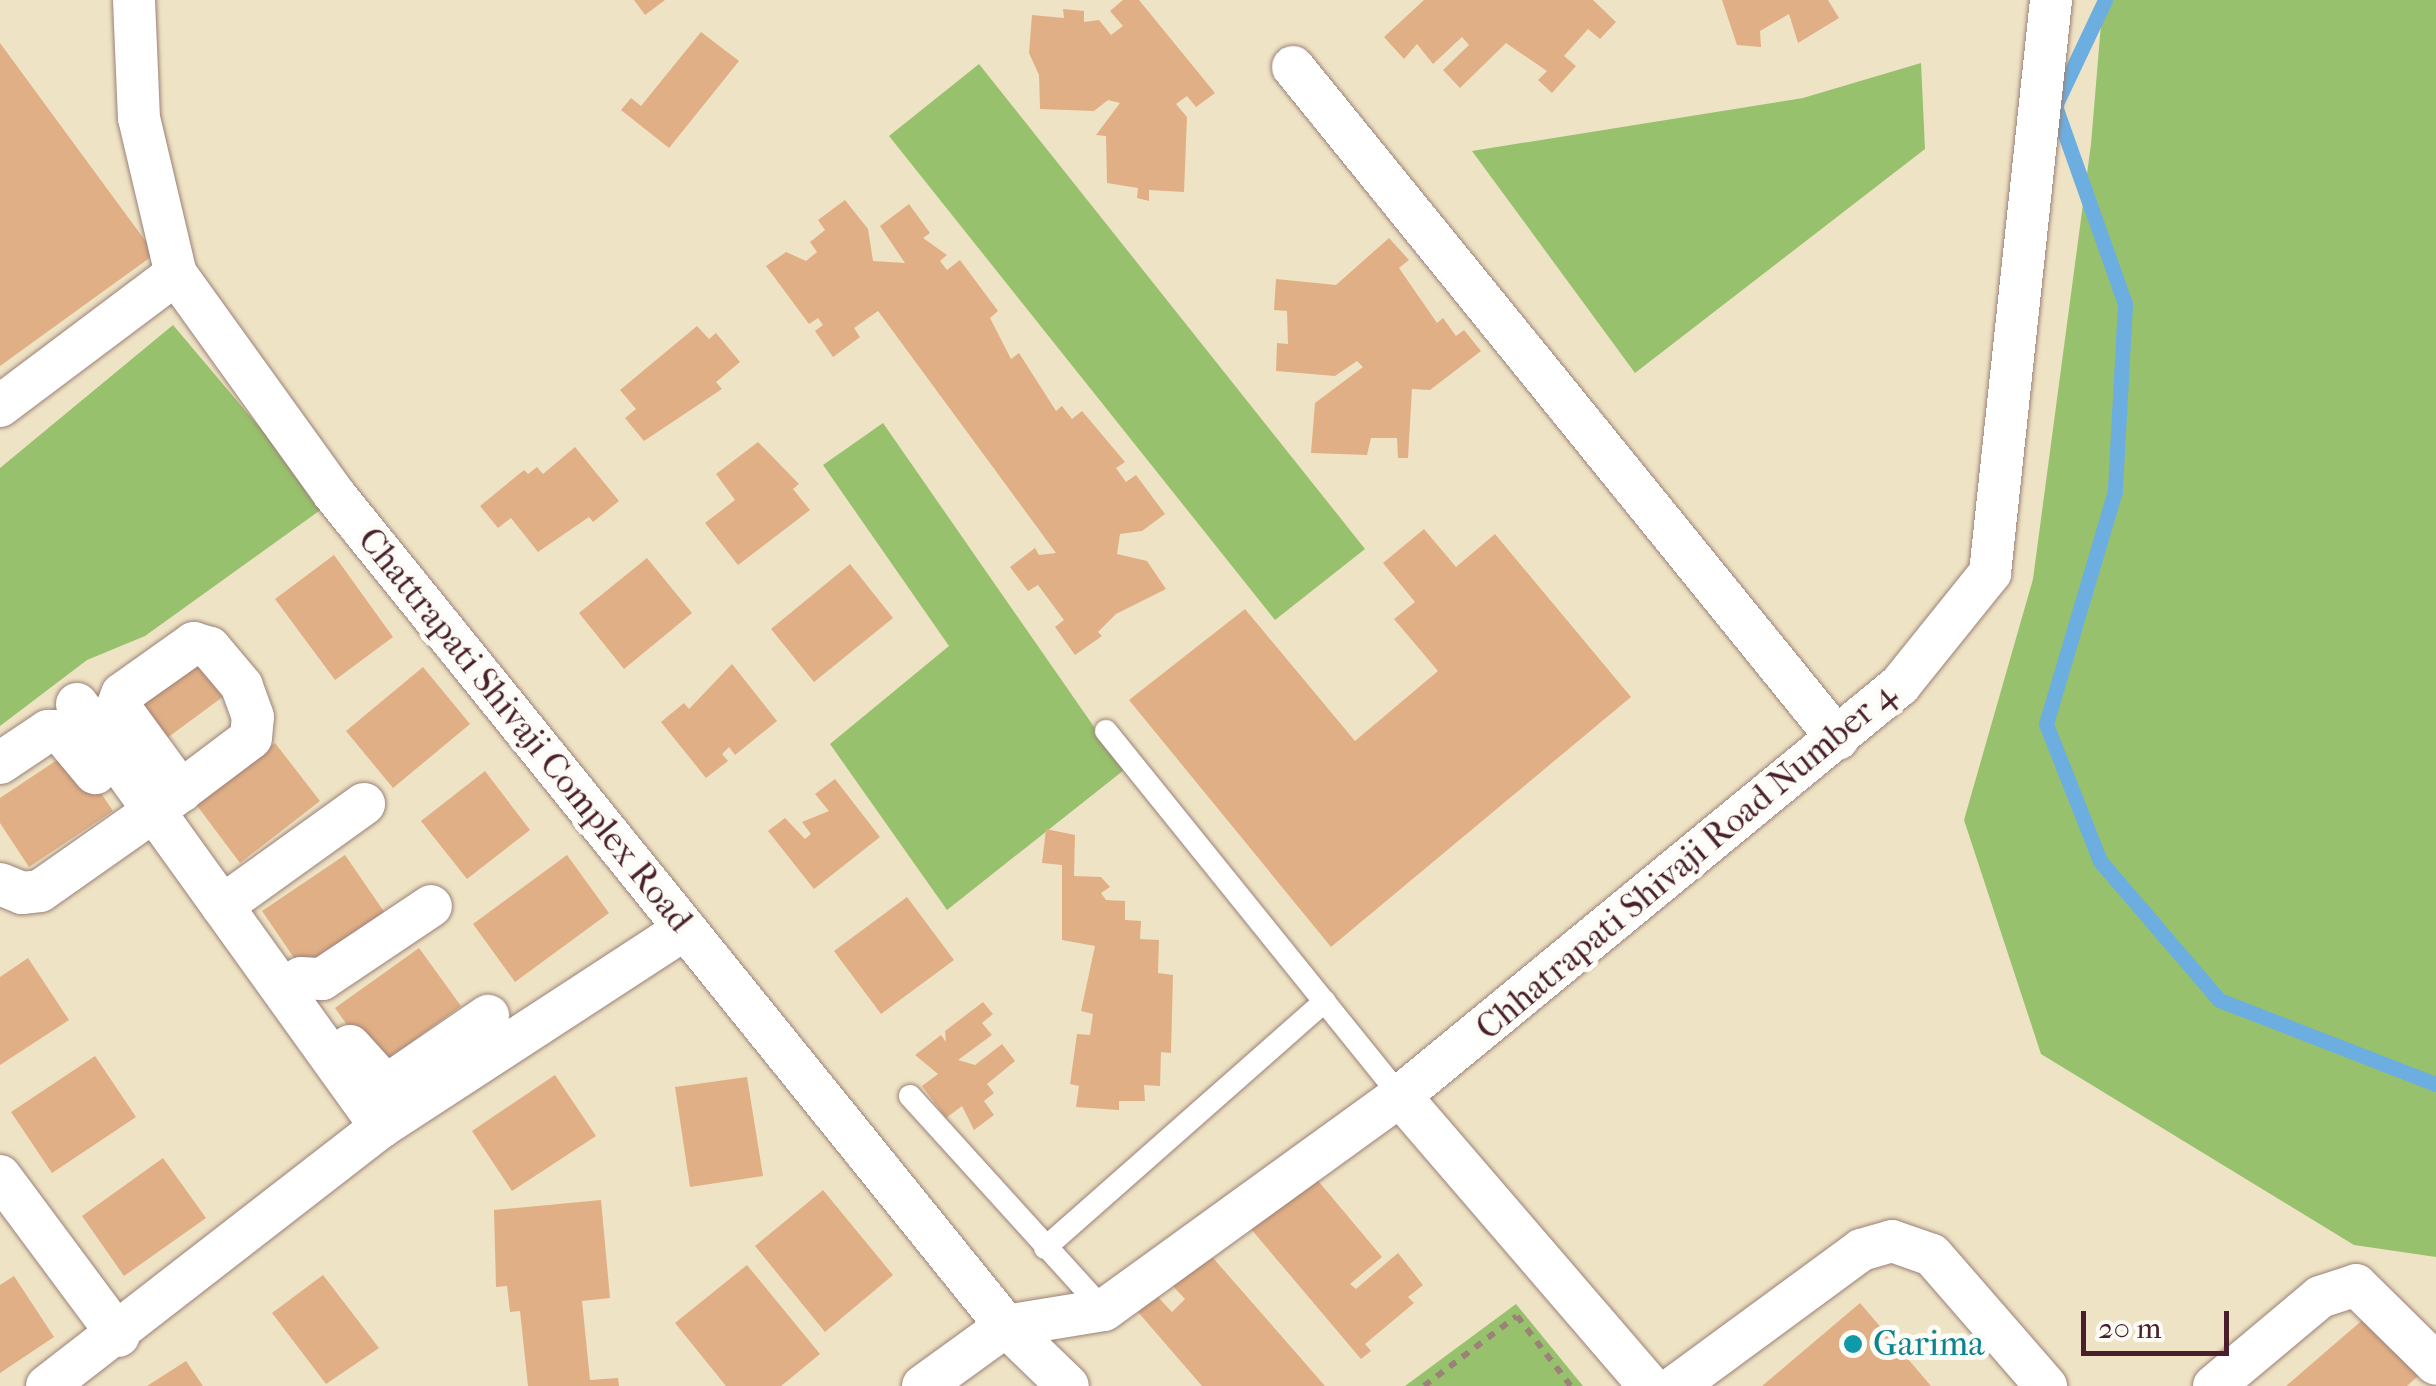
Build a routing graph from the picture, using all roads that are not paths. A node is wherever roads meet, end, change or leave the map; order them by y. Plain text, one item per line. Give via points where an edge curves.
1 (134, 0) edge
2 (2051, 0) edge
3 (1293, 67) dead end
4 (176, 274) junction
5 (0, 406) edge
6 (77, 704) dead end
7 (1106, 731) dead end
8 (1838, 739) junction
9 (0, 763) edge
10 (364, 804) dead end
11 (160, 806) junction
12 (0, 884) edge
13 (232, 899) junction
14 (431, 906) dead end
15 (685, 929) junction
16 (304, 992) junction
17 (1325, 1001) junction
18 (488, 1016) dead end
19 (348, 1052) junction
20 (910, 1096) dead end
21 (1400, 1096) junction
22 (381, 1127) junction
23 (0, 1176) edge
24 (1046, 1248) junction
25 (1104, 1310) junction
26 (1006, 1326) junction
27 (119, 1336) junction
28 (2436, 1364) edge
29 (47, 1386) edge
30 (923, 1386) edge
31 (1068, 1386) edge
32 (1649, 1386) edge
33 (1676, 1386) edge
34 (2046, 1386) edge
35 (2214, 1386) edge

1 - 4 street, Chattrapati Shivaji Complex Road via 139,118
2 - 8 street, Chhatrapati Shivaji Road Number 4 via 1990,573 1900,686
3 - 8 street
4 - 5 street
4 - 15 street, Chattrapati Shivaji Complex Road via 334,494
6 - 11 street
7 - 17 lane
8 - 21 street, Chhatrapati Shivaji Road Number 4
9 - 11 street via 48,731 60,731
10 - 13 street
11 - 12 street via 40,890 22,893
11 - 13 street
13 - 16 street
14 - 16 street
15 - 22 street
15 - 26 street, Chattrapati Shivaji Complex Road
16 - 19 street
17 - 21 lane
17 - 24 lane
18 - 19 street via 386,1086
19 - 22 street
20 - 24 lane
21 - 25 street, Chhatrapati Shivaji Road Number 4
21 - 32 street
22 - 27 street
23 - 27 street
24 - 25 lane
25 - 26 street, Chhatrapati Shivaji Road Number 4
26 - 30 street, Chhatrapati Shivaji Road Number 4
26 - 31 street, Chattrapati Shivaji Complex Road
27 - 29 street
28 - 35 street via 2356,1284 2320,1297
33 - 34 street via 1861,1250 1892,1242 1932,1256

